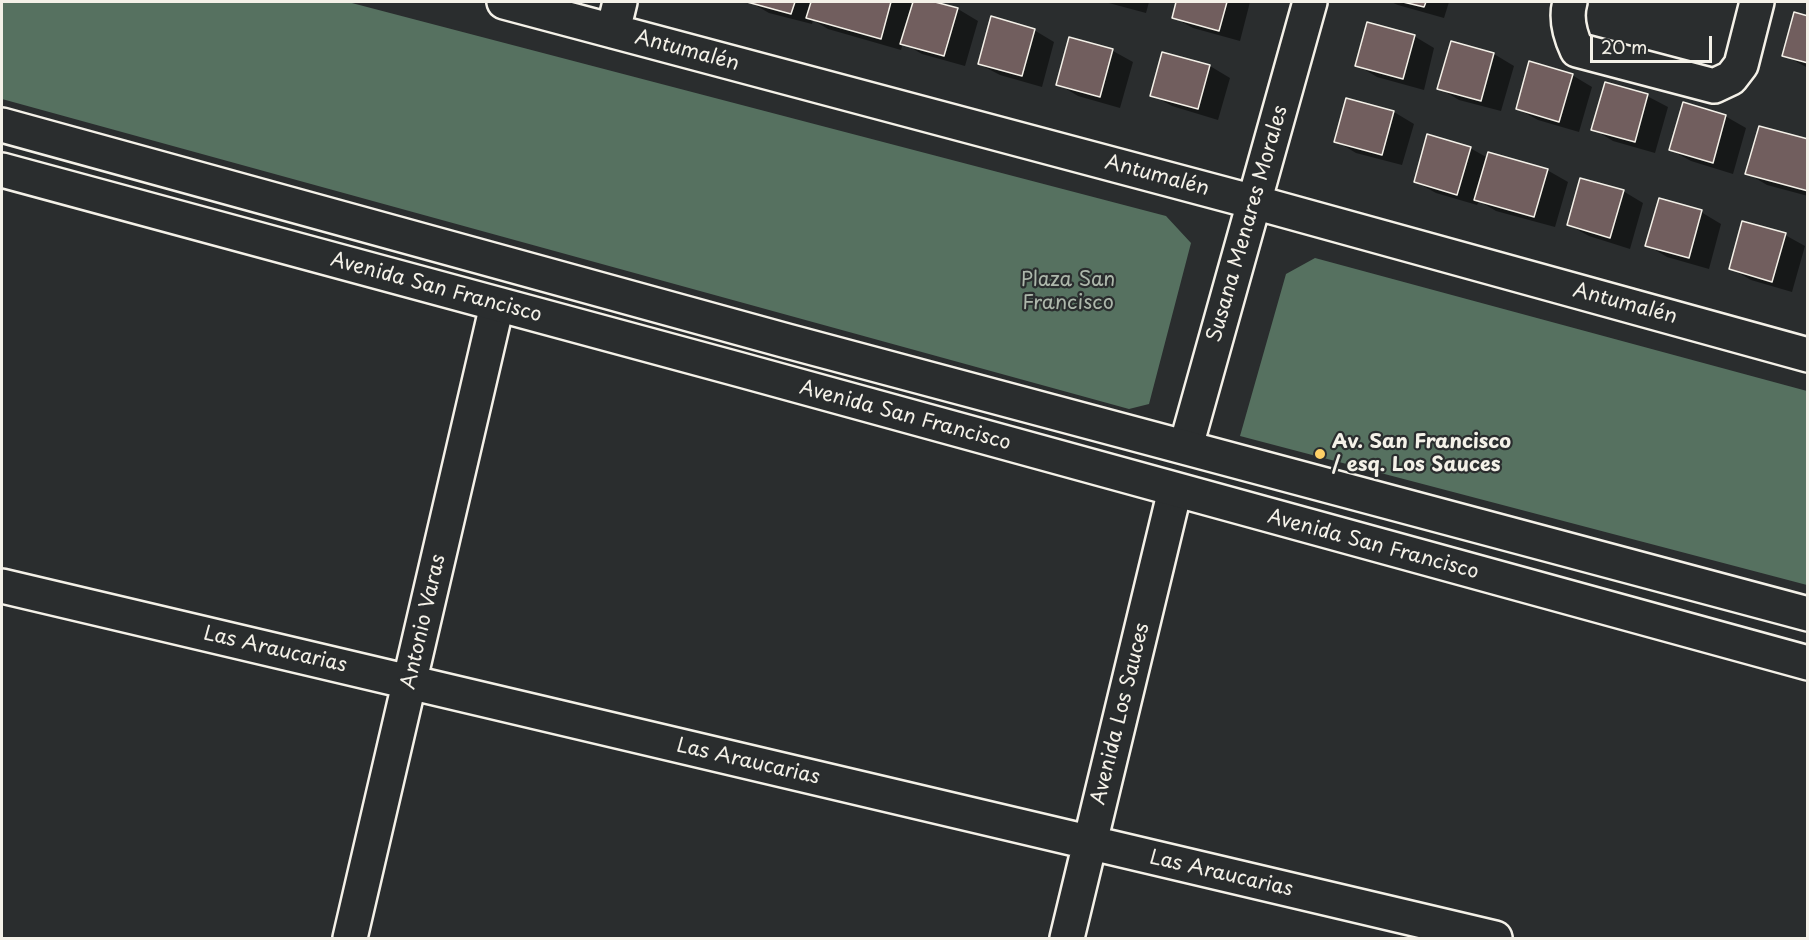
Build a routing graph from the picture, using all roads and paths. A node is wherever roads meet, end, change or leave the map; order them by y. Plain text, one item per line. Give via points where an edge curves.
1 (504, 2) edge
2 (1310, 2) edge
3 (1570, 2) edge
4 (1757, 2) edge
5 (616, 16) edge
6 (2, 125) edge
7 (2, 170) edge
8 (1254, 202) junction
9 (497, 305) junction
10 (1808, 355) edge
11 (1186, 446) junction
12 (1175, 490) junction
13 (2, 586) edge
14 (1808, 614) edge
15 (1808, 663) edge
16 (410, 682) junction
17 (1090, 843) junction
18 (1415, 929) edge
19 (350, 939) edge
20 (1067, 939) edge
21 (1495, 939) edge

1 - 5 street, Antumalén
2 - 8 street, Susana Menares Morales
3 - 4 street via 1569,34 1577,50 1713,86 1731,78 1741,65
5 - 8 street, Antumalén
6 - 11 street via 798,344
7 - 9 street, Avenida San Francisco
8 - 10 street, Antumalén
8 - 11 street, Susana Menares Morales
9 - 12 street, Avenida San Francisco
9 - 16 street, Antonio Varas
11 - 14 street
12 - 15 street, Avenida San Francisco
12 - 17 street, Avenida Los Sauces
13 - 16 street, Las Araucarias
16 - 17 street, Las Araucarias
16 - 19 street, Antonio Varas
17 - 18 street, Las Araucarias
17 - 20 street, Avenida Los Sauces
18 - 21 street, Las Araucarias

